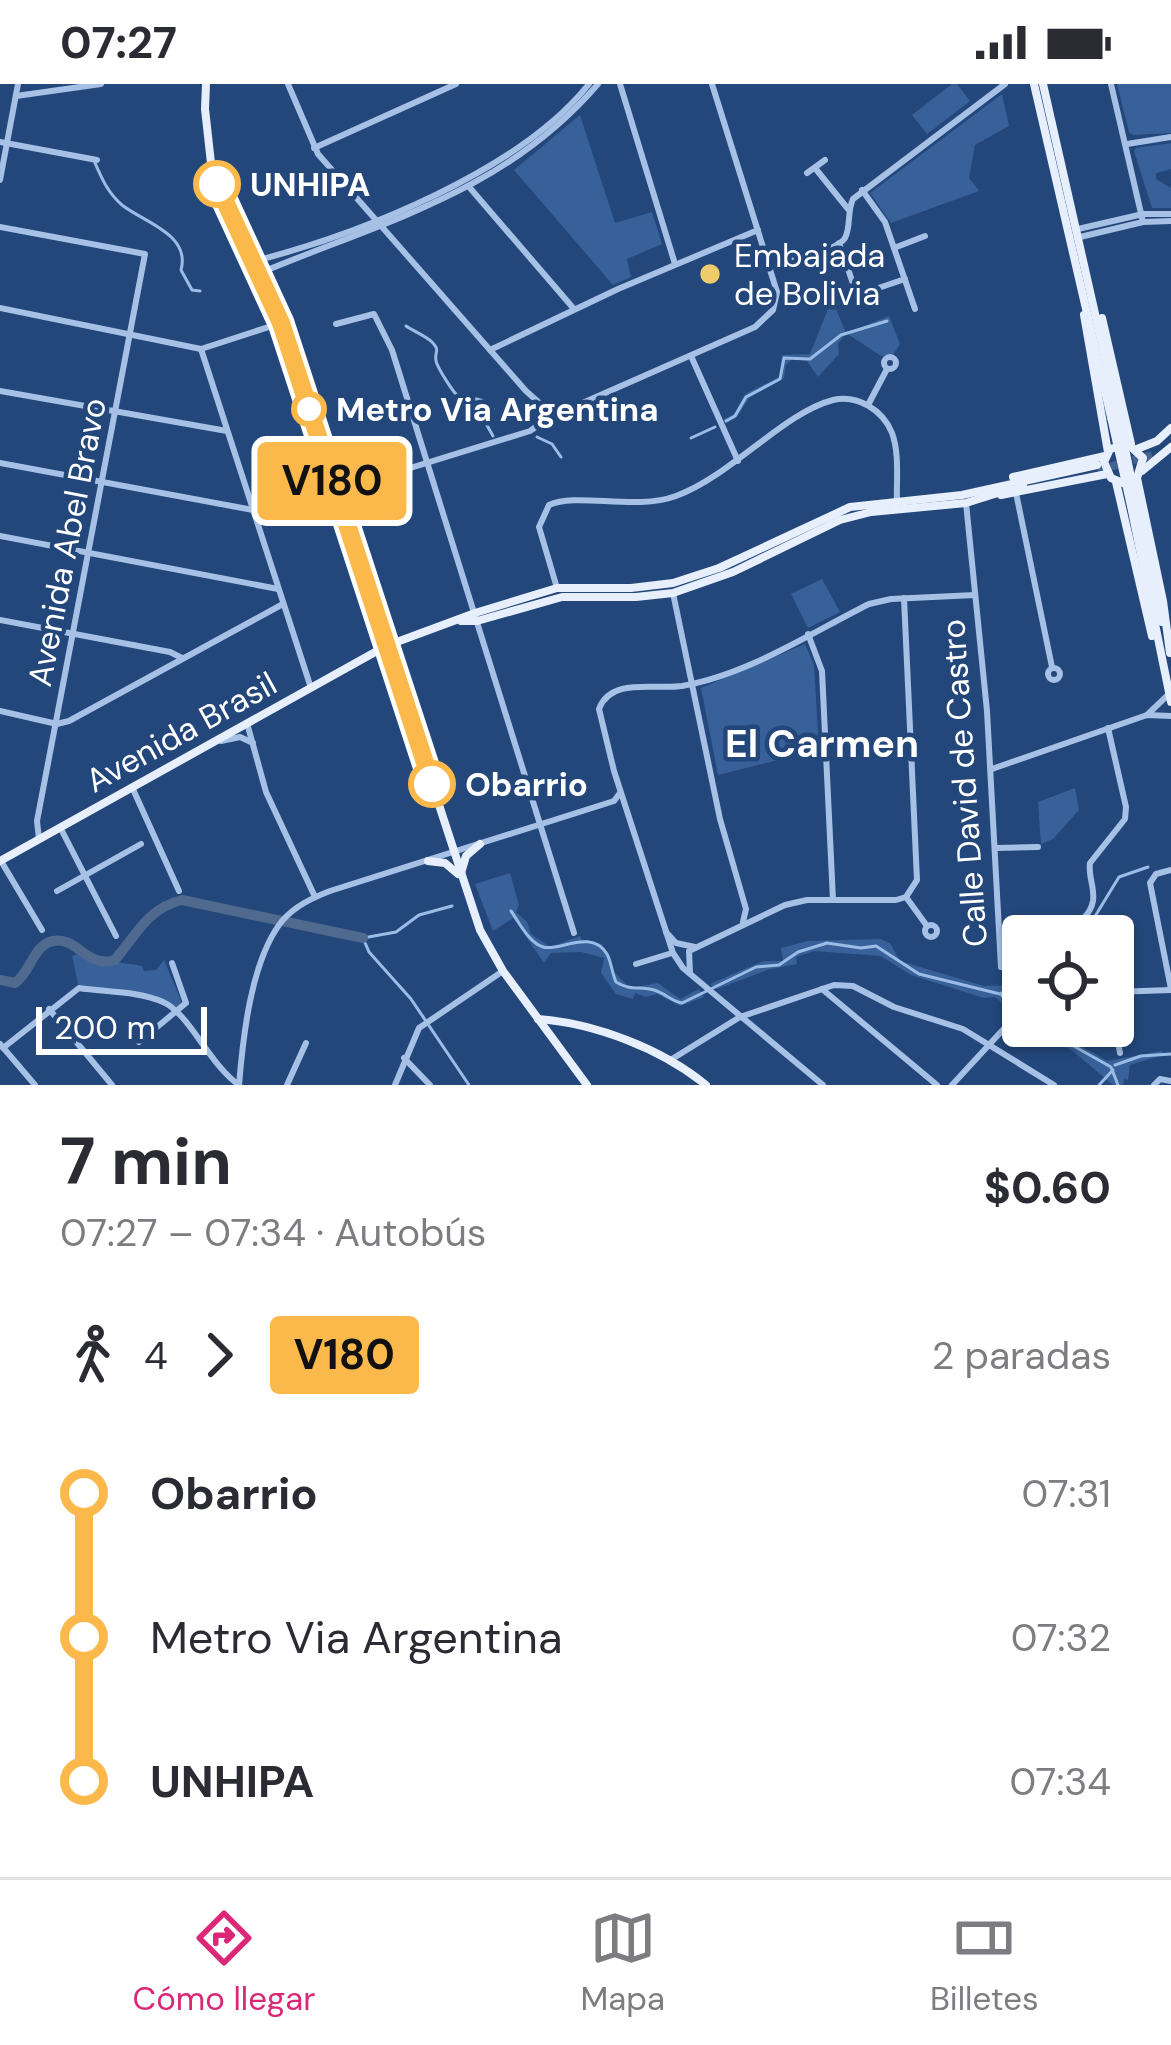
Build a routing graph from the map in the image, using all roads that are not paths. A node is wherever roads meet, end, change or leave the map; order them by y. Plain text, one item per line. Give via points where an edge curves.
1 (18, 84) edge
2 (101, 84) edge
3 (206, 84) edge
4 (287, 84) edge
5 (456, 84) edge
6 (589, 84) edge
7 (598, 84) edge
8 (620, 84) edge
9 (712, 84) edge
10 (1004, 84) edge
11 (1034, 84) edge
12 (1043, 84) edge
13 (1111, 84) edge
14 (16, 96) junction
15 (1171, 136) edge
16 (4, 143) edge
17 (1127, 144) junction
18 (314, 148) junction
19 (97, 160) dead end
20 (826, 160) dead end
21 (0, 180) edge
22 (467, 183) junction
23 (862, 190) junction
24 (848, 209) junction
25 (1143, 218) junction
26 (1171, 218) edge
27 (380, 222) junction
28 (0, 227) edge
29 (758, 230) junction
30 (1079, 233) junction
31 (926, 236) dead end
32 (839, 243) junction
33 (894, 248) junction
34 (254, 261) junction
35 (276, 261) junction
36 (675, 265) junction
37 (770, 267) junction
38 (260, 273) junction
39 (904, 279) junction
40 (857, 295) junction
41 (1088, 298) junction
42 (837, 302) dead end
43 (0, 308) edge
44 (574, 309) junction
45 (915, 309) dead end
46 (281, 323) junction
47 (336, 324) dead end
48 (131, 334) junction
49 (201, 350) junction
50 (490, 350) junction
51 (691, 356) junction
52 (887, 370) dead end
53 (0, 391) edge
54 (868, 405) junction
55 (545, 408) junction
56 (116, 412) junction
57 (1114, 416) junction
58 (227, 431) junction
59 (1171, 437) edge
60 (1134, 447) junction
61 (1151, 453) tunnel mouth
62 (1107, 454) junction
63 (738, 461) junction
64 (0, 463) edge
65 (429, 463) junction
66 (1104, 472) junction
67 (1139, 475) junction
68 (103, 482) junction
69 (336, 491) junction
70 (1016, 493) junction
71 (974, 498) junction
72 (897, 505) junction
73 (1133, 505) junction
74 (253, 510) junction
75 (0, 536) edge
76 (786, 541) junction
77 (88, 554) junction
78 (680, 581) junction
79 (557, 588) junction
80 (278, 589) junction
81 (673, 593) junction
82 (975, 595) junction
83 (904, 598) junction
84 (283, 604) junction
85 (476, 617) junction
86 (0, 620) edge
87 (73, 634) junction
88 (808, 634) junction
89 (386, 646) junction
90 (1170, 656) edge
91 (182, 658) junction
92 (1052, 668) dead end
93 (690, 673) junction
94 (692, 683) junction
95 (681, 686) junction
96 (311, 688) junction
97 (1170, 698) edge
98 (0, 711) edge
99 (1147, 715) junction
100 (1171, 716) edge
101 (247, 723) junction
102 (57, 724) junction
103 (1108, 728) junction
104 (217, 740) junction
105 (253, 743) junction
106 (991, 770) junction
107 (132, 787) junction
108 (620, 790) junction
109 (614, 801) junction
110 (626, 808) junction
111 (541, 822) junction
112 (59, 827) junction
113 (39, 839) junction
114 (141, 844) dead end
115 (480, 844) junction
116 (1037, 847) dead end
117 (996, 848) junction
118 (454, 853) junction
119 (428, 860) junction
120 (0, 861) edge
121 (1171, 869) edge
122 (83, 876) junction
123 (461, 877) junction
124 (57, 891) dead end
125 (179, 891) dead end
126 (909, 894) junction
127 (315, 897) junction
128 (833, 900) junction
129 (746, 909) junction
130 (763, 914) junction
131 (740, 925) junction
132 (927, 926) dead end
133 (664, 929) junction
134 (42, 930) dead end
135 (574, 933) dead end
136 (116, 936) dead end
137 (1000, 939) junction
138 (696, 946) junction
139 (673, 953) junction
140 (172, 963) dead end
141 (636, 964) dead end
142 (1001, 968) dead end
143 (503, 971) junction
144 (690, 974) junction
145 (822, 988) junction
146 (1171, 989) edge
147 (1134, 991) edge
148 (49, 1009) junction
149 (179, 1013) junction
150 (740, 1017) junction
151 (537, 1019) junction
152 (572, 1026) junction
153 (1002, 1028) edge
154 (139, 1042) dead end
155 (306, 1043) dead end
156 (988, 1043) junction
157 (2, 1046) edge
158 (1119, 1047) edge
159 (560, 1048) junction
160 (1120, 1053) dead end
161 (404, 1058) junction
162 (672, 1059) junction
163 (1171, 1081) edge
164 (703, 1084) edge
165 (35, 1085) edge
166 (112, 1085) edge
167 (239, 1085) edge
168 (287, 1085) edge
169 (395, 1085) edge
170 (430, 1085) edge
171 (587, 1085) edge
172 (823, 1085) edge
173 (938, 1085) edge
174 (952, 1085) edge
175 (1054, 1085) edge
176 (1154, 1085) edge

1 - 14 street
2 - 14 street
3 - 34 main road via 212,172
4 - 18 street
5 - 18 street
6 - 22 street via 541,134
7 - 22 street via 542,142
8 - 36 street
9 - 29 street
10 - 23 street
11 - 41 main road
12 - 30 main road
13 - 17 street
14 - 16 street
15 - 17 street
16 - 19 street
16 - 21 street
17 - 25 street
18 - 27 street
20 - 24 street via 811,170
22 - 27 street
22 - 44 street
23 - 24 street
23 - 33 street
24 - 32 street
25 - 26 street
25 - 30 street
27 - 35 street
27 - 50 street
28 - 48 street, Avenida Abel Bravo via 145,254
29 - 36 street
29 - 37 street
30 - 41 main road
31 - 33 street
32 - 37 street
32 - 40 street
33 - 39 street
34 - 35 street
34 - 38 main road
35 - 38 street
36 - 44 street
37 - 51 street via 777,292 768,316
38 - 46 main road
39 - 40 street
39 - 45 street
40 - 42 street
41 - 57 main road
43 - 48 street
44 - 50 street
46 - 49 street
46 - 69 main road
47 - 65 street via 368,313 378,319
48 - 49 street
48 - 56 street, Avenida Abel Bravo
49 - 58 street
50 - 55 street
51 - 55 street via 573,409
51 - 63 street
52 - 54 street
53 - 56 street
54 - 63 street via 846,398 820,404
54 - 72 street via 892,434
55 - 65 street via 537,427
56 - 58 street
56 - 68 street, Avenida Abel Bravo
57 - 60 main road
57 - 62 main road
57 - 73 main road, bridge
58 - 74 street
59 - 60 main road
59 - 61 main road
59 - 67 main road
60 - 62 main road via 1120,444
60 - 67 main road via 1143,458
62 - 66 main road
62 - 71 main road via 1027,472
63 - 79 street via 657,501 549,506 539,527
64 - 68 street
65 - 69 street
65 - 85 street
66 - 67 main road via 1126,483
66 - 70 main road
66 - 71 main road
66 - 73 main road
67 - 73 main road
68 - 74 street
68 - 77 street, Avenida Abel Bravo
69 - 74 street
69 - 89 main road
70 - 71 main road
70 - 92 street
71 - 72 main road
71 - 72 main road
71 - 82 street, Calle David de Castro
72 - 76 main road
73 - 90 main road
73 - 97 main road
74 - 80 street
75 - 77 street
76 - 78 main road
76 - 81 main road via 716,580
77 - 80 street
77 - 87 street, Avenida Abel Bravo
78 - 79 main road
78 - 81 main road
79 - 85 main road
80 - 84 street
81 - 85 main road via 562,597
81 - 93 street
82 - 83 street
82 - 106 street, Calle David de Castro
83 - 88 street via 869,604
83 - 126 street via 917,880
84 - 91 street
84 - 96 street
85 - 89 main road, Avenida Brasil
85 - 111 street
86 - 87 street
87 - 91 street
87 - 102 street, Avenida Abel Bravo
88 - 94 street
88 - 128 street via 821,671
89 - 96 main road, Avenida Brasil
89 - 118 main road
91 - 102 street
93 - 94 street
93 - 95 street
94 - 95 street
94 - 129 street
95 - 108 street via 616,689 602,700 599,720
96 - 101 main road, Avenida Brasil
97 - 99 street
98 - 102 street
99 - 100 street
99 - 103 street
101 - 104 main road, Avenida Brasil
101 - 105 street
102 - 113 street, Avenida Abel Bravo
103 - 106 street
103 - 137 street via 1126,807 1122,826 1090,863 1090,910 1072,927
104 - 105 street
104 - 107 main road, Avenida Brasil
105 - 127 street via 266,792
106 - 117 street, Calle David de Castro
107 - 112 main road, Avenida Brasil
107 - 125 street
108 - 109 street
108 - 110 street
109 - 110 street
109 - 111 street
110 - 133 street
111 - 115 street
111 - 135 street
112 - 113 main road, Avenida Brasil
112 - 122 street
113 - 120 main road, Avenida Brasil
114 - 122 street
115 - 118 street
115 - 123 main road
116 - 117 street
117 - 137 street, Calle David de Castro
118 - 119 street
118 - 123 main road
119 - 123 main road
119 - 127 street
120 - 134 street
121 - 146 street via 1150,883
122 - 124 street
122 - 136 street
123 - 143 main road
126 - 128 street
126 - 132 street
127 - 167 street via 272,938 244,1027
128 - 130 street
129 - 130 street
129 - 131 street
130 - 131 street
131 - 138 street
133 - 138 street via 676,943
133 - 139 street
137 - 142 street, Calle David de Castro
138 - 144 street via 687,954
139 - 141 street
139 - 144 street
140 - 149 street via 186,1003
143 - 151 main road
143 - 161 street via 431,1016
144 - 150 street
145 - 150 street
145 - 156 street via 853,986
145 - 173 street
146 - 147 street
148 - 149 street via 79,988 162,1001
148 - 157 street
148 - 166 street
149 - 154 street
149 - 167 street via 219,1071
150 - 162 street
150 - 172 street
151 - 152 main road
151 - 159 main road
152 - 159 main road
152 - 162 main road
153 - 156 street
155 - 168 street
156 - 174 street
156 - 175 street
157 - 165 street
158 - 160 street
159 - 171 main road
161 - 169 street
161 - 170 street
162 - 164 main road
163 - 176 street

